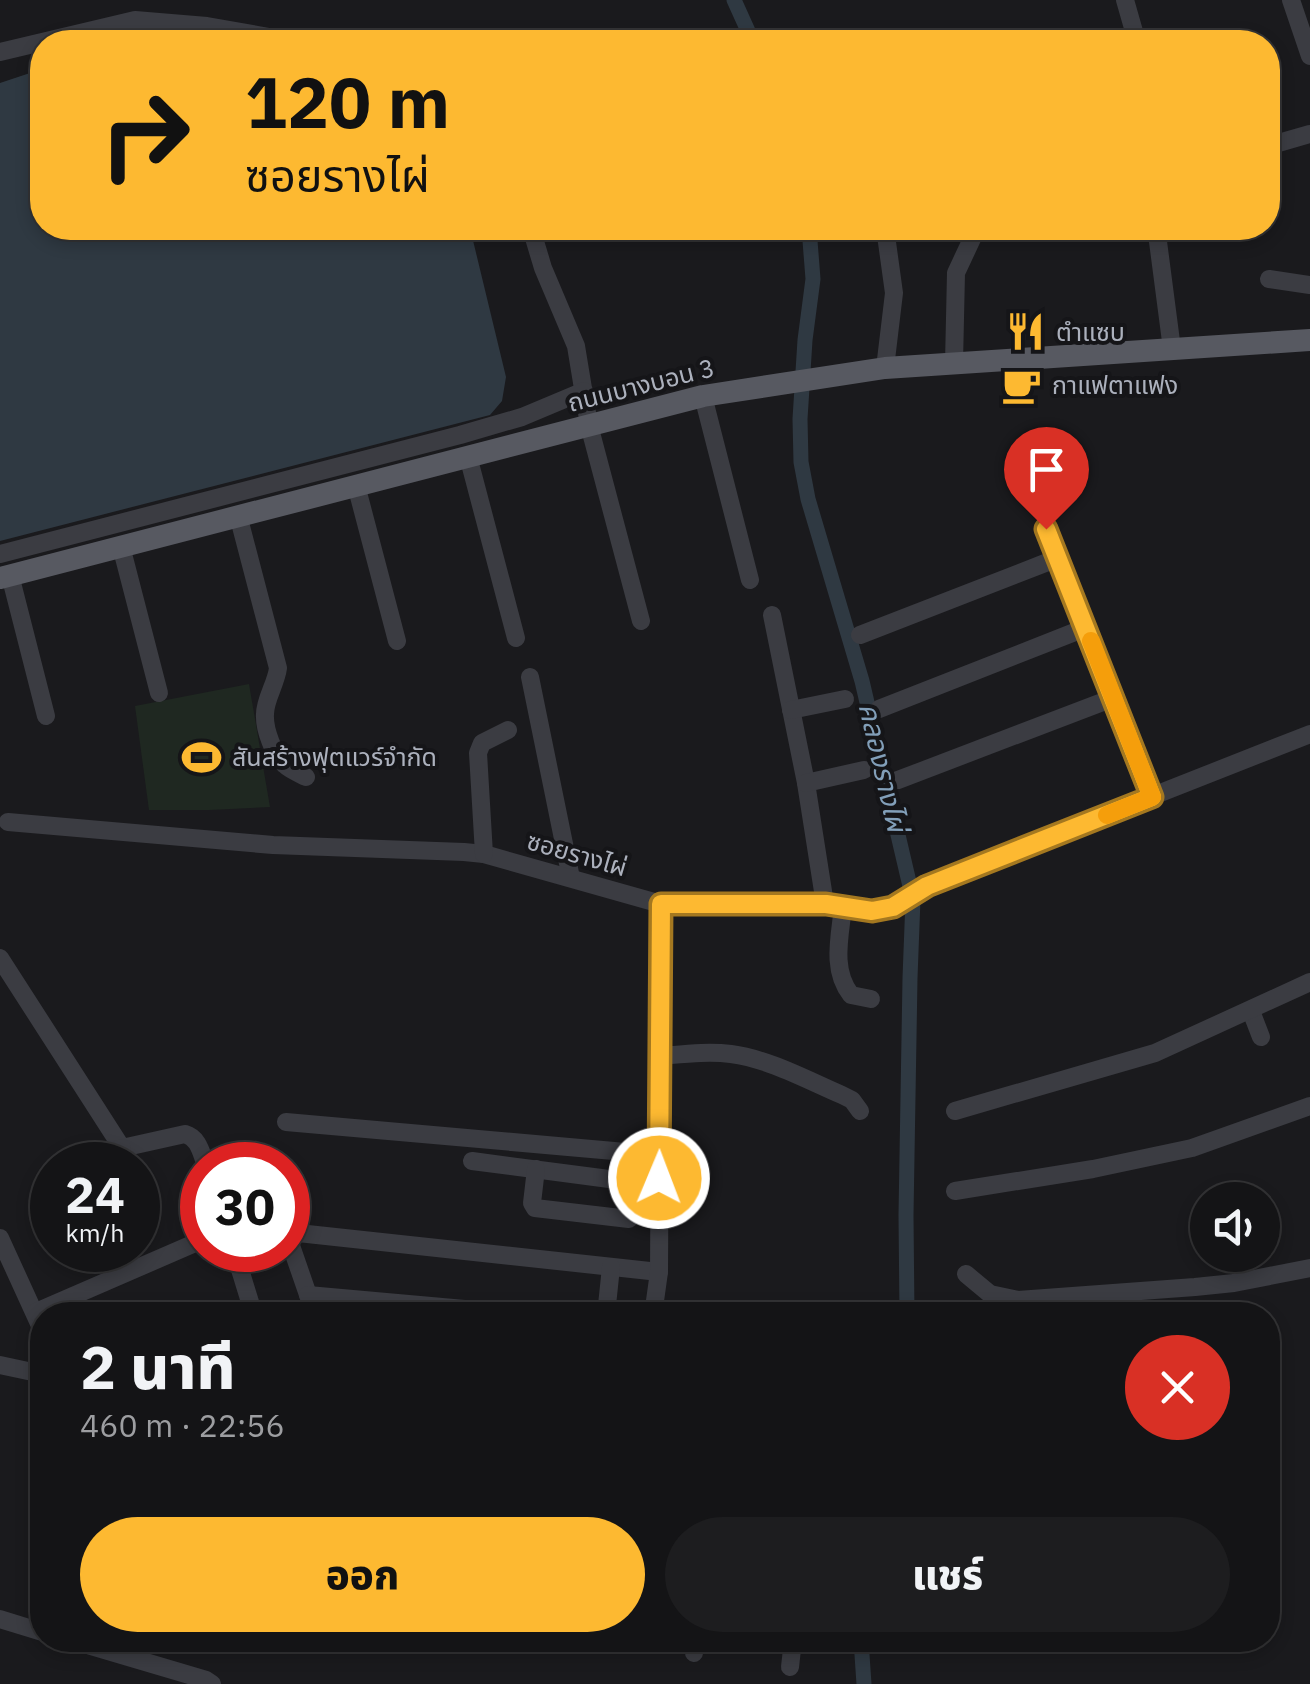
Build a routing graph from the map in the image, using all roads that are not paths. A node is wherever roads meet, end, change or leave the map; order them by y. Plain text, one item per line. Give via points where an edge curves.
1 (1125, 0) edge
2 (1291, 0) edge
3 (93, 30) edge
4 (230, 30) edge
5 (1133, 30) edge
6 (30, 45) edge
7 (0, 52) edge
8 (1310, 56) edge
9 (1310, 134) edge
10 (1280, 143) edge
11 (535, 240) edge
12 (887, 240) edge
13 (972, 240) edge
14 (1158, 240) edge
15 (1270, 280) dead end
16 (1310, 285) edge
17 (1310, 340) edge
18 (1172, 349) junction
19 (954, 363) junction
20 (885, 368) junction
21 (584, 392) junction
22 (702, 396) junction
23 (590, 425) junction
24 (468, 456) junction
25 (356, 485) junction
26 (238, 515) junction
27 (1046, 529) dead end
28 (121, 546) junction
29 (1058, 558) junction
30 (3, 569) edge
31 (750, 580) dead end
32 (772, 615) dead end
33 (641, 621) dead end
34 (1085, 628) junction
35 (860, 635) dead end
36 (516, 638) dead end
37 (397, 641) dead end
38 (530, 677) dead end
39 (159, 693) dead end
40 (845, 698) dead end
41 (1113, 698) junction
42 (879, 709) dead end
43 (791, 710) junction
44 (46, 716) dead end
45 (508, 730) dead end
46 (1310, 734) edge
47 (864, 770) dead end
48 (306, 778) dead end
49 (898, 780) dead end
50 (806, 783) junction
51 (1152, 797) junction
52 (8, 822) dead end
53 (484, 854) junction
54 (571, 878) junction
55 (661, 904) junction
56 (834, 906) junction
57 (0, 958) edge
58 (1310, 982) edge
59 (871, 999) dead end
60 (1251, 1010) junction
61 (1262, 1037) dead end
62 (660, 1056) junction
63 (1310, 1106) edge
64 (860, 1110) dead end
65 (954, 1110) dead end
66 (286, 1122) dead end
67 (118, 1142) edge
68 (149, 1142) edge
69 (196, 1142) edge
70 (659, 1156) junction
71 (472, 1161) dead end
72 (536, 1169) junction
73 (955, 1192) dead end
74 (636, 1200) junction
75 (658, 1202) junction
76 (310, 1234) edge
77 (0, 1238) edge
78 (180, 1250) edge
79 (611, 1267) junction
80 (1310, 1268) edge
81 (241, 1272) edge
82 (300, 1272) edge
83 (659, 1272) junction
84 (966, 1274) dead end
85 (308, 1295) junction
86 (31, 1302) edge
87 (59, 1302) edge
88 (250, 1302) edge
89 (310, 1302) edge
90 (386, 1302) edge
91 (607, 1302) edge
92 (654, 1302) edge
93 (0, 1365) edge
94 (30, 1371) edge
95 (0, 1619) edge
96 (30, 1628) edge
97 (112, 1652) edge
98 (792, 1652) edge
99 (790, 1668) dead end
100 (212, 1684) edge

1 - 5 street
2 - 8 street
3 - 4 street via 135,20
6 - 7 street
9 - 10 street
11 - 21 street via 576,346
12 - 20 street via 894,293
13 - 19 street via 956,274
14 - 18 street
15 - 16 street
17 - 18 main road, ถนนบางบอน 3
18 - 19 main road, ถนนบางบอน 3
19 - 20 main road, ถนนบางบอน 3
20 - 22 main road, ถนนบางบอน 3
21 - 23 street
21 - 30 street via 522,418
22 - 23 main road, ถนนบางบอน 3
22 - 31 street
23 - 24 main road, ถนนบางบอน 3
23 - 33 street
24 - 25 main road, ถนนบางบอน 3
24 - 36 street
25 - 26 main road, ถนนบางบอน 3
25 - 37 street
26 - 28 main road, ถนนบางบอน 3
26 - 48 street via 278,668 264,712 270,742 285,765
27 - 29 street
28 - 30 main road, ถนนบางบอน 3
28 - 39 street
29 - 34 street
29 - 35 street
30 - 44 street
32 - 43 street
34 - 41 street
34 - 42 street
38 - 54 street
40 - 43 street
41 - 49 street
41 - 51 street
43 - 50 street
45 - 53 street via 482,743 478,753
46 - 51 street, ซอยรางไผ่
47 - 50 street
50 - 56 street
51 - 56 street, ซอยรางไผ่ via 927,886 893,907
52 - 53 street, ซอยรางไผ่ via 274,845
53 - 54 street, ซอยรางไผ่
54 - 55 street, ซอยรางไผ่
55 - 56 street, ซอยรางไผ่
55 - 62 street
56 - 59 street via 840,978 851,995
57 - 67 street
58 - 60 street
60 - 61 street
60 - 65 street via 1155,1053
62 - 64 street via 755,1060 852,1100
62 - 70 street
63 - 73 street via 1192,1148
66 - 70 street
68 - 69 street via 185,1134
70 - 75 street
71 - 72 street
72 - 74 street via 632,1182
72 - 74 street via 536,1208 628,1219
74 - 75 street
75 - 83 street
76 - 79 street
77 - 86 street
78 - 87 street
79 - 83 street
79 - 91 street
80 - 84 street via 1195,1288 1018,1300 990,1294
81 - 88 street
82 - 85 street
83 - 92 street
85 - 89 street
85 - 90 street
93 - 94 street
95 - 96 street
97 - 100 street
98 - 99 street

